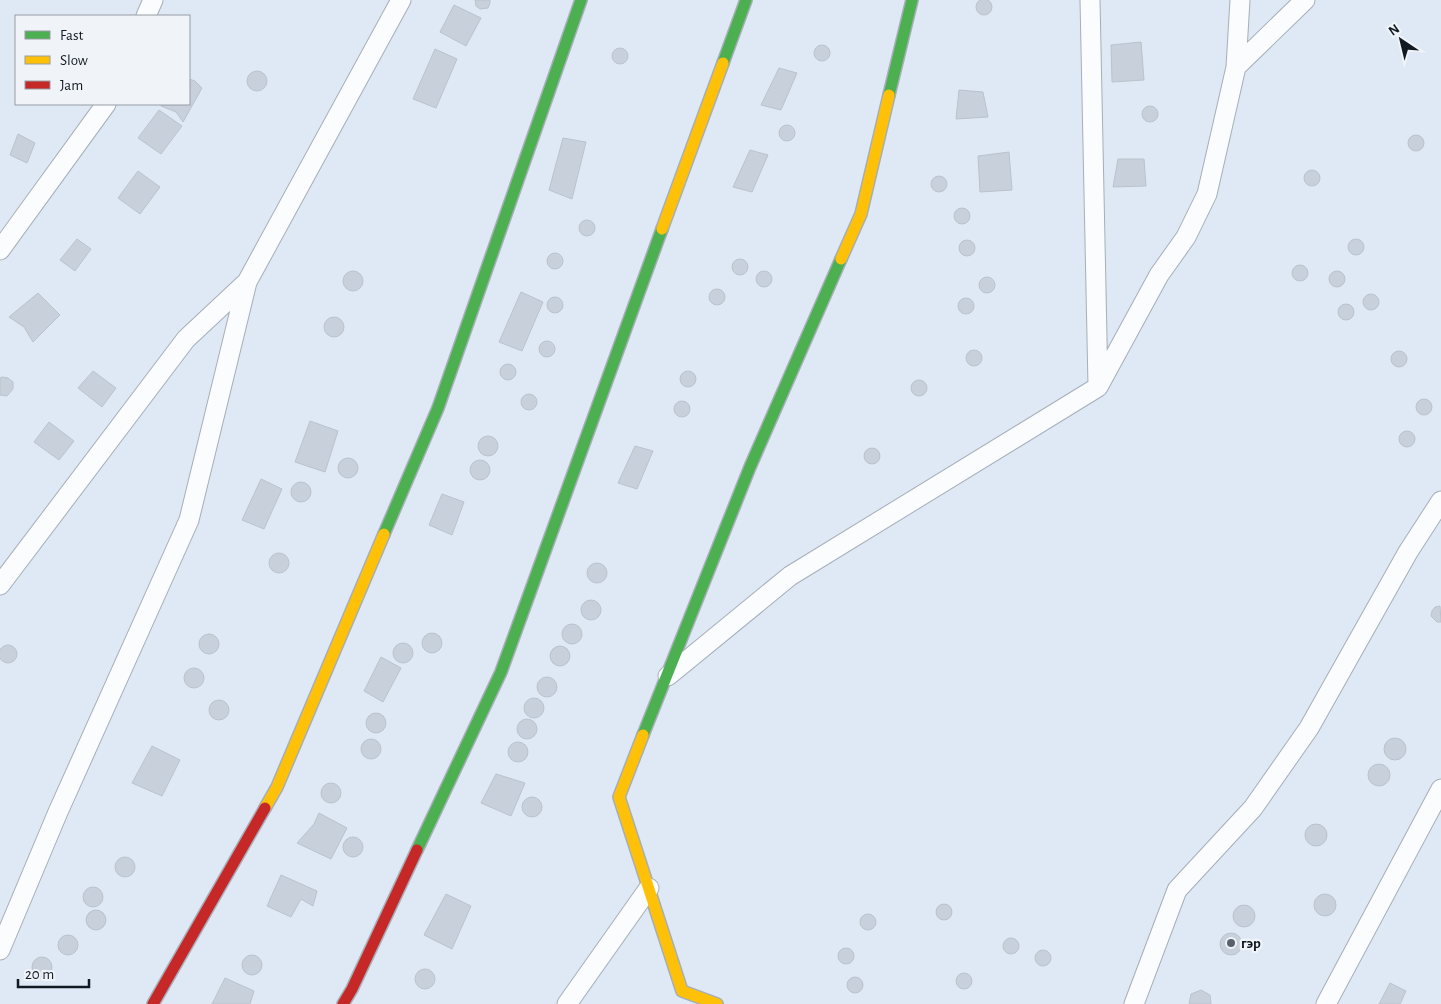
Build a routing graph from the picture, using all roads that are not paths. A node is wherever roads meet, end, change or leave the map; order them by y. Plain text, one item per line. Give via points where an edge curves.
1 (153, 0) edge
2 (401, 0) edge
3 (581, 0) edge
4 (746, 0) edge
5 (912, 0) edge
6 (1090, 0) edge
7 (1240, 0) edge
8 (1306, 0) edge
9 (146, 15) edge
10 (1236, 68) junction
11 (105, 105) edge
12 (0, 250) edge
13 (247, 282) junction
14 (1098, 387) junction
15 (1441, 501) edge
16 (0, 585) edge
17 (666, 678) junction
18 (1441, 789) edge
19 (649, 888) junction
20 (0, 950) edge
21 (153, 1004) edge
22 (343, 1004) edge
23 (567, 1004) edge
24 (718, 1004) edge
25 (1134, 1004) edge
26 (1326, 1004) edge

1 - 9 street
2 - 13 street
3 - 21 street via 438,408 277,788
4 - 22 street via 501,672
5 - 17 street via 861,214 750,467
6 - 14 street
7 - 10 street
8 - 10 street
10 - 14 street via 1207,194 1186,237 1159,274
11 - 12 street
13 - 16 street via 186,339
13 - 20 street via 189,520
14 - 17 street via 790,576
15 - 25 street via 1408,552 1309,728 1253,808 1177,890
17 - 19 street via 619,797
18 - 26 street
19 - 23 street
19 - 24 street via 682,991

